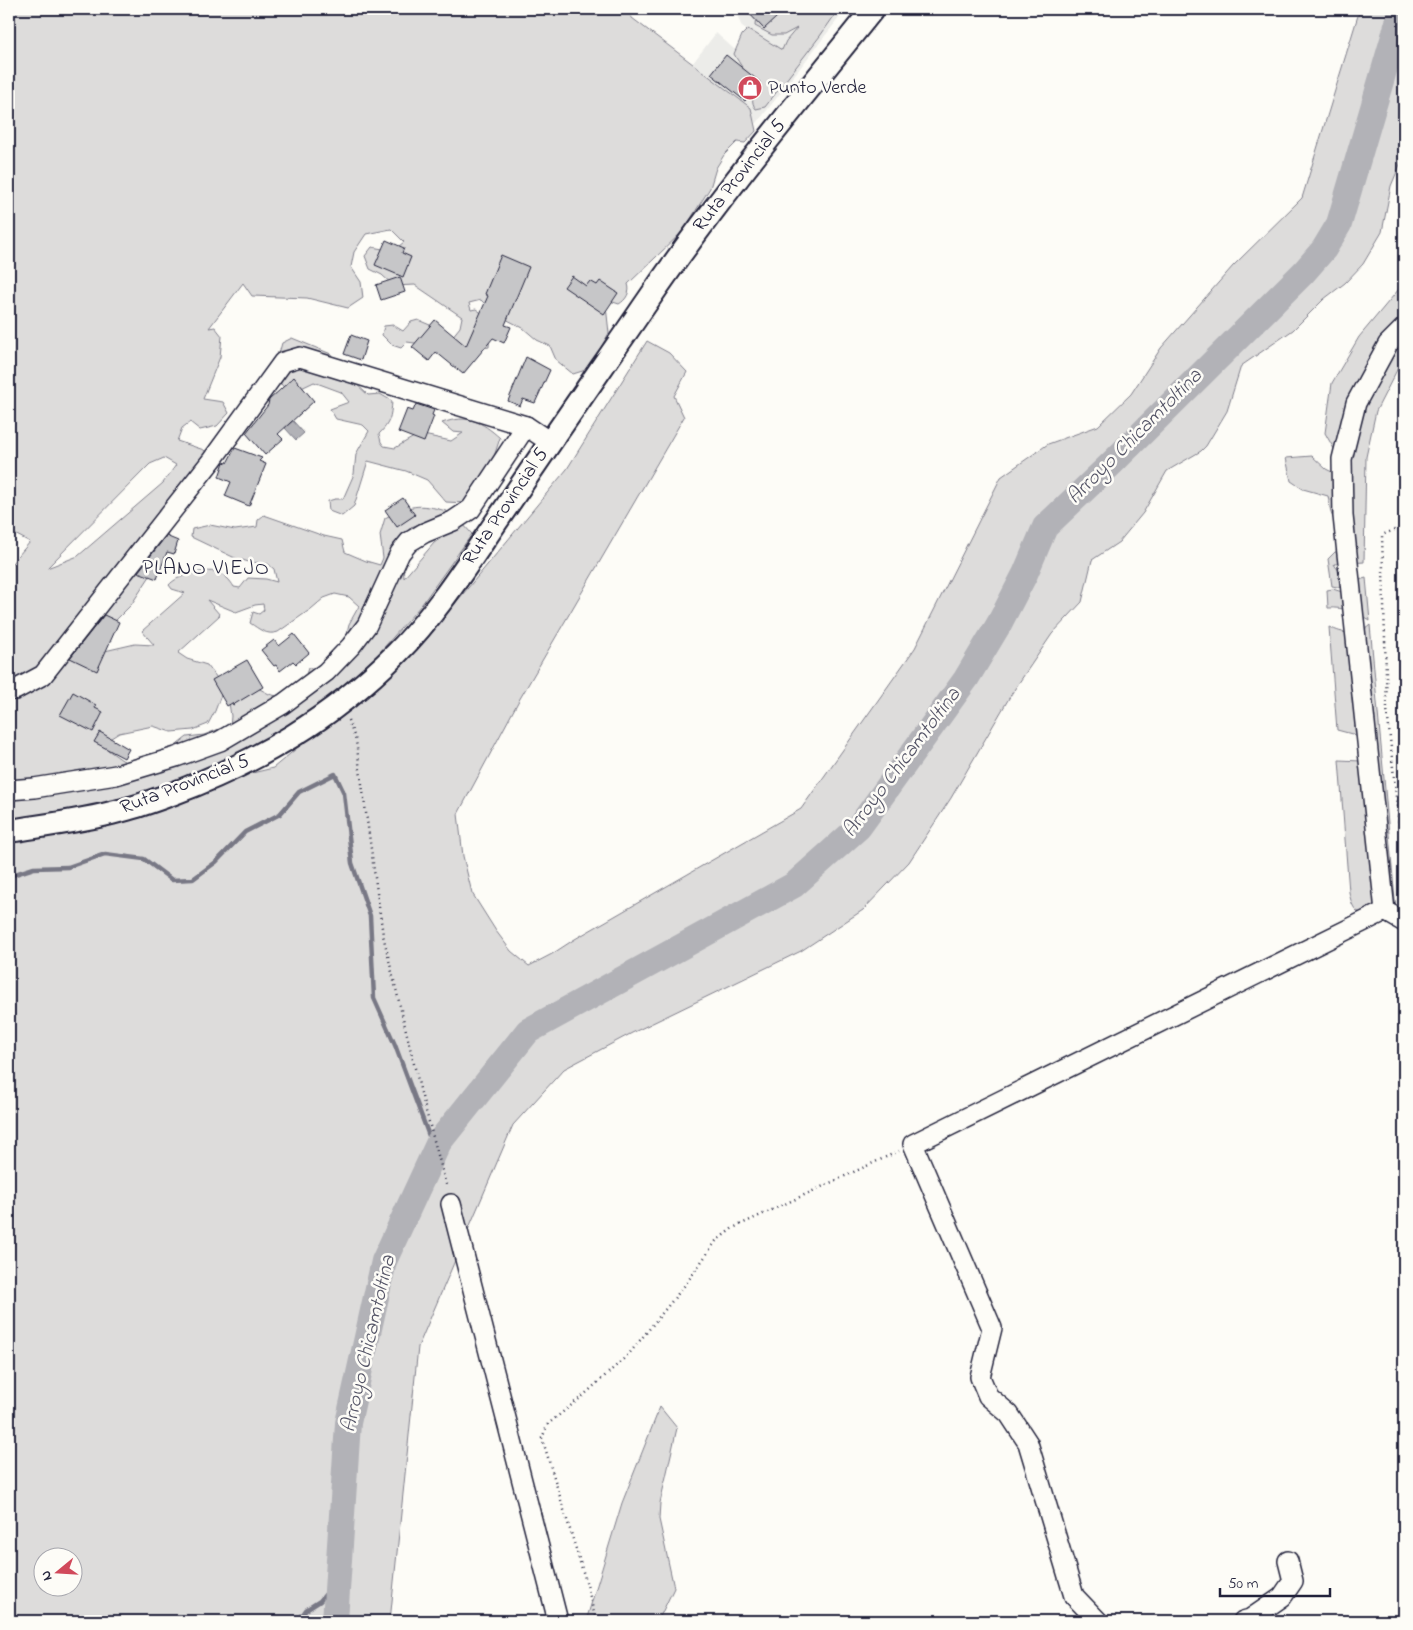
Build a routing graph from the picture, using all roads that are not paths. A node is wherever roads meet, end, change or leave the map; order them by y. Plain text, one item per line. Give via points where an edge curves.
1 (873, 9) edge
2 (1404, 328) edge
3 (526, 426) junction
4 (550, 442) junction
5 (9, 690) edge
6 (9, 790) edge
7 (9, 830) edge
8 (1384, 911) junction
9 (1404, 922) edge
10 (451, 1204) road end
11 (1288, 1561) dead end
12 (558, 1621) edge
13 (1098, 1621) edge
14 (1243, 1621) edge

1 - 4 main road, Ruta Provincial 5 via 701,225
2 - 8 street via 1388,344 1356,403 1342,459 1343,516
3 - 4 street
3 - 5 street via 300,358 283,362 212,460 43,675
3 - 6 street via 471,509 409,542 400,553 367,625 351,646 326,672 283,704 220,741 116,776
4 - 7 main road, Ruta Provincial 5 via 442,600 398,652 342,702 291,738 198,784 121,811
8 - 9 street
8 - 13 street via 913,1144 992,1328 980,1377 988,1396 1009,1414 1028,1443 1074,1596
10 - 12 street
11 - 14 street via 1294,1581 1282,1597

